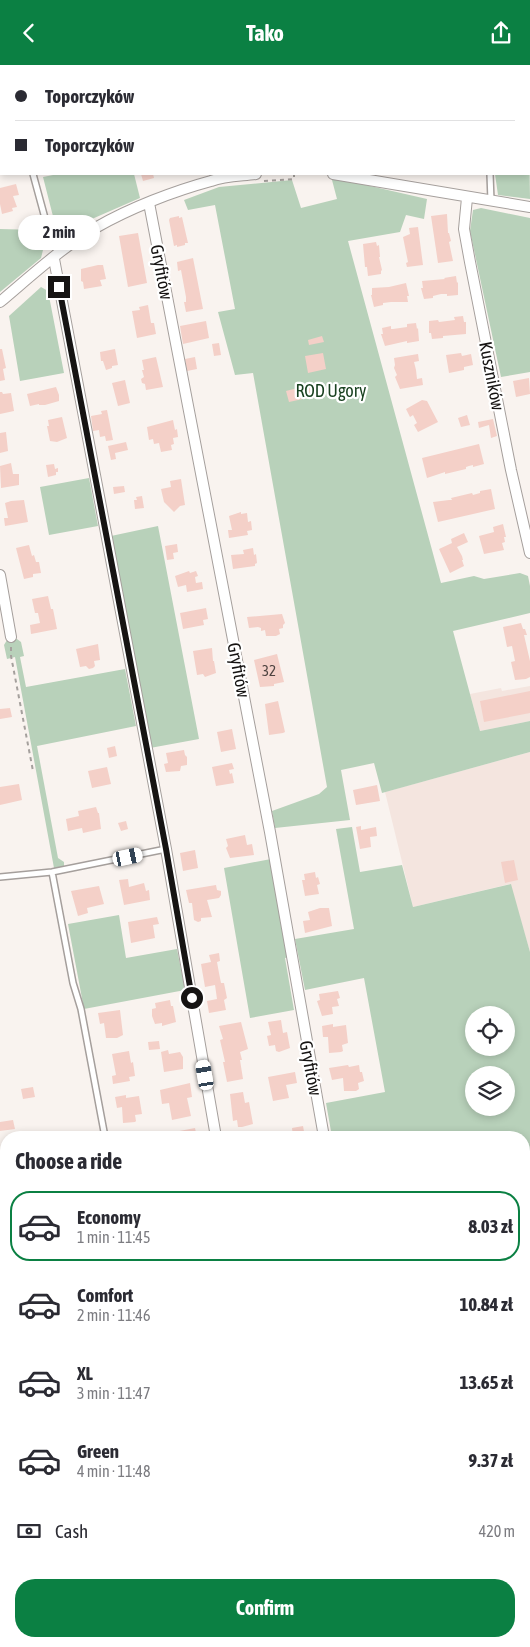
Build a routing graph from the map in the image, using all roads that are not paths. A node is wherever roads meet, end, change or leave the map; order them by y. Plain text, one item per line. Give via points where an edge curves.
1 (34, 175) edge
2 (249, 175) edge
3 (347, 175) edge
4 (490, 175) edge
5 (374, 177) edge
6 (467, 197) junction
7 (491, 201) junction
8 (149, 203) junction
9 (530, 207) edge
10 (57, 256) junction
11 (0, 302) edge
12 (530, 553) edge
13 (0, 575) edge
14 (11, 637) dead end
15 (166, 849) junction
16 (52, 873) junction
17 (0, 877) edge
18 (103, 1131) edge
19 (215, 1131) edge
20 (323, 1131) edge

1 - 10 lane
2 - 8 street via 212,180
3 - 5 street
4 - 7 lane
5 - 6 street
6 - 7 street
6 - 12 street, Kuszników via 464,229 468,254
7 - 9 street
8 - 10 street via 96,228
8 - 20 street, Gryfitów via 292,950
10 - 11 street
10 - 15 street
13 - 14 street
15 - 16 lane
15 - 19 street
16 - 17 lane
16 - 18 lane

